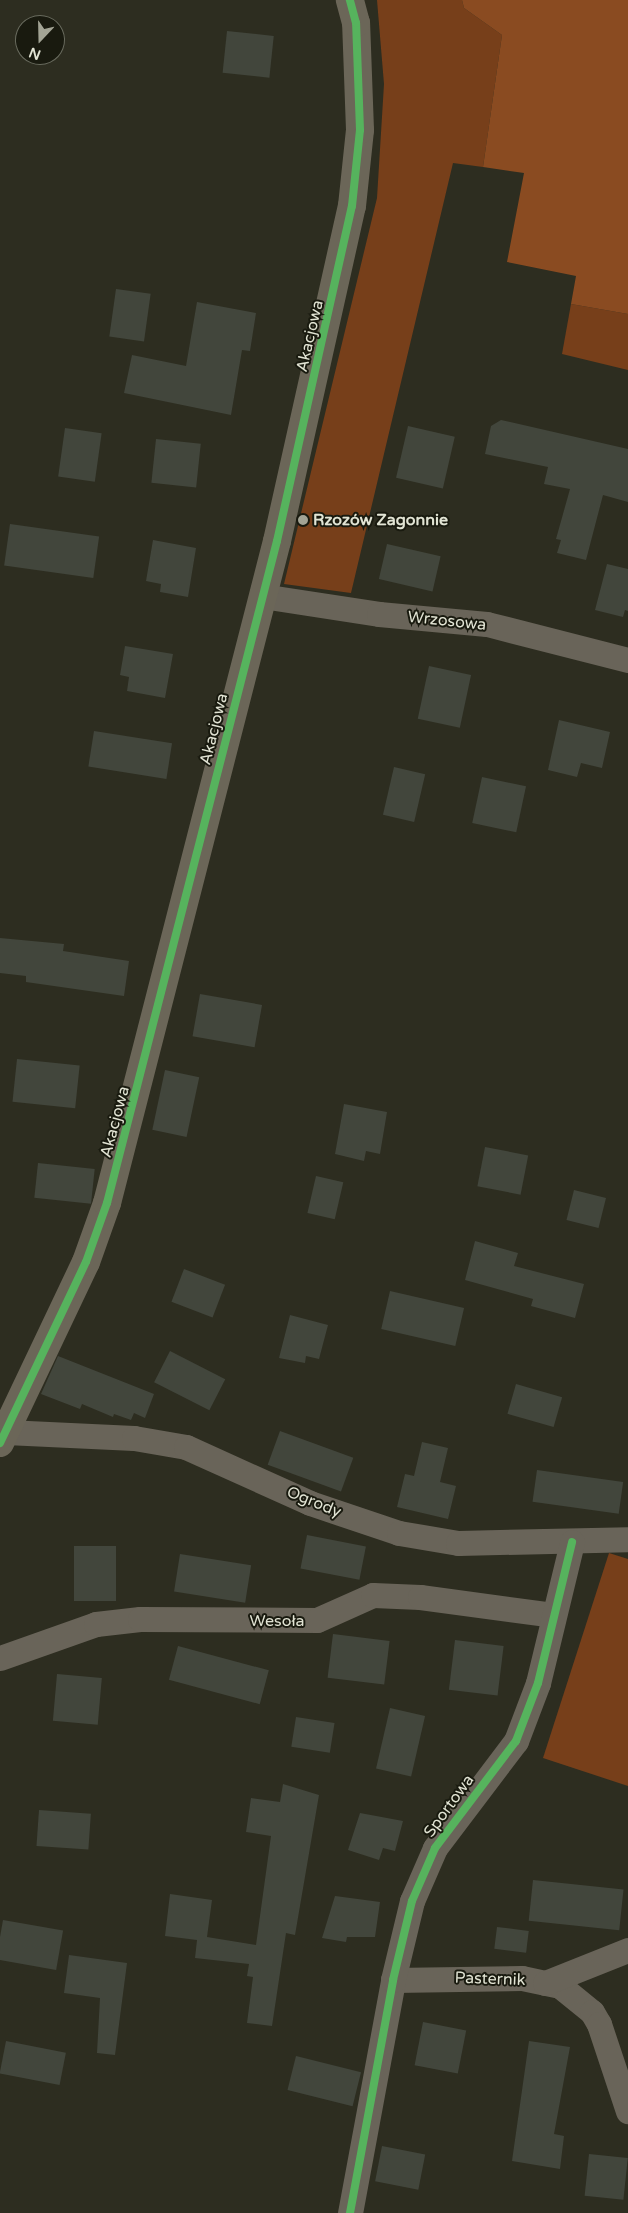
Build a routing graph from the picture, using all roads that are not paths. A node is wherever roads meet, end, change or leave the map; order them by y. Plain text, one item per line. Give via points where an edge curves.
1 (350, 0) edge
2 (262, 596) junction
3 (628, 660) edge
4 (3, 1437) edge
5 (628, 1539) edge
6 (572, 1542) junction
7 (553, 1615) junction
8 (0, 1658) edge
9 (628, 1950) edge
10 (393, 1980) junction
11 (544, 1983) junction
12 (628, 2111) edge
13 (350, 2213) edge

1 - 2 street, Akacjowa via 356,23 360,130 352,206
2 - 3 street, Wrzosowa via 379,614 487,624
2 - 4 street, Akacjowa via 107,1203 86,1262
4 - 6 street, Ogrody via 134,1438 186,1447 310,1503 399,1533 458,1543
5 - 6 street, Ogrody
6 - 7 street, Sportowa
7 - 8 street, Wesoła via 420,1596 373,1594 317,1620 140,1619 96,1624
7 - 10 street, Sportowa via 538,1683 516,1741 435,1848 412,1901
9 - 11 street
10 - 11 street, Pasternik via 522,1978
10 - 13 street, Sportowa
11 - 12 street, Pasternik via 560,1986 592,2012 607,2044 614,2077

